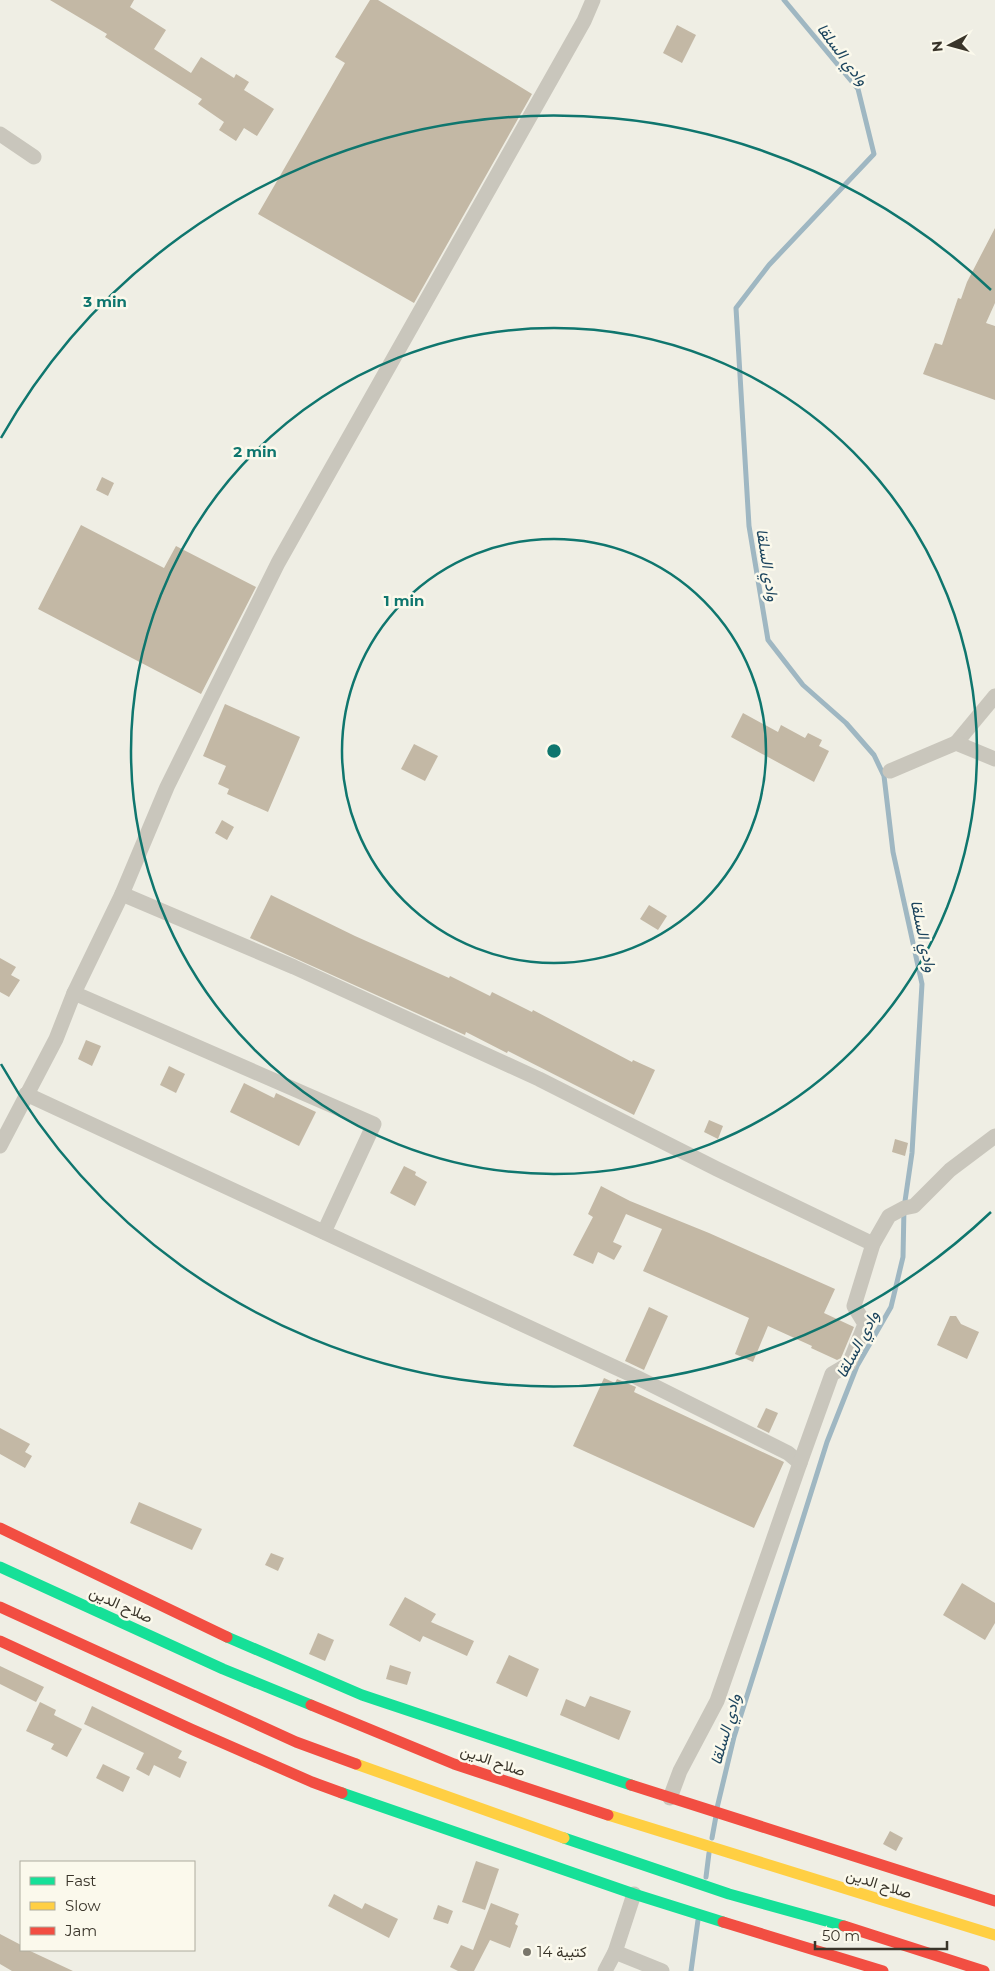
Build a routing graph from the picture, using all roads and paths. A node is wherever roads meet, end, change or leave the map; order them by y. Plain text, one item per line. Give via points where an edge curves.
1 (593, 0) edge
2 (0, 134) edge
3 (34, 157) dead end
4 (995, 696) edge
5 (956, 743) junction
6 (995, 759) edge
7 (890, 771) dead end
8 (122, 894) junction
9 (74, 993) junction
10 (26, 1094) junction
11 (995, 1136) edge
12 (0, 1146) edge
13 (324, 1232) junction
14 (873, 1244) junction
15 (800, 1463) junction
16 (0, 1528) edge
17 (0, 1567) edge
18 (0, 1607) edge
19 (0, 1641) edge
20 (454, 1764) junction
21 (436, 1794) junction
22 (670, 1798) junction
23 (640, 1896) junction
24 (995, 1901) edge
25 (995, 1935) edge
26 (615, 1952) junction
27 (605, 1971) edge
28 (662, 1971) edge
29 (883, 1971) edge
30 (984, 1971) edge

1 - 8 street via 278,563 167,787
2 - 3 street
4 - 5 street
5 - 6 street
5 - 7 street
8 - 9 street
8 - 14 street via 530,1074
9 - 10 street via 56,1039
9 - 13 street via 374,1124
10 - 12 street
10 - 13 street
11 - 14 street via 950,1170 914,1206 889,1216
13 - 15 street via 636,1377 788,1453
14 - 15 street via 854,1306 865,1324 849,1364 832,1374
15 - 22 street via 717,1701 680,1771
16 - 22 main road via 219,1634 362,1695
17 - 20 main road, صلاح الدين via 231,1672
18 - 21 main road via 296,1742
19 - 23 main road via 312,1782
20 - 21 main road via 438,1778
20 - 25 main road, صلاح الدين
21 - 30 main road via 729,1894 854,1929
22 - 24 main road
23 - 26 street
23 - 29 main road
26 - 27 street
26 - 28 street

